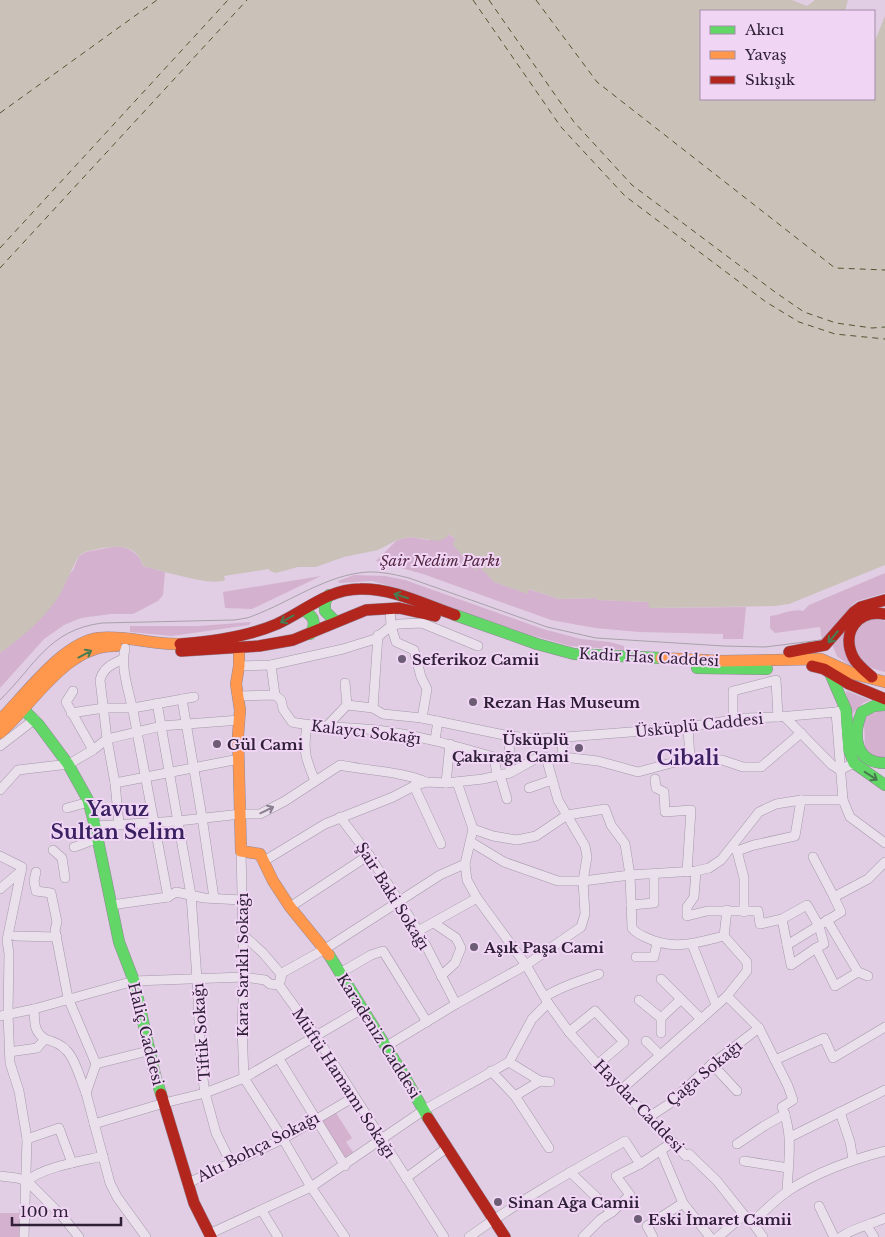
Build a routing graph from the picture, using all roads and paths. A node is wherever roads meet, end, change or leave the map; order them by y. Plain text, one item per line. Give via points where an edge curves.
1 (329, 595) junction
2 (885, 600) edge
3 (390, 608) junction
4 (303, 610) junction
5 (885, 614) edge
6 (336, 622) junction
7 (391, 626) junction
8 (310, 634) junction
9 (378, 635) junction
10 (478, 646) dead end
11 (239, 647) junction
12 (124, 653) junction
13 (755, 662) junction
14 (271, 665) junction
15 (239, 666) junction
16 (829, 671) junction
17 (880, 681) edge
18 (344, 682) dead end
19 (73, 691) dead end
20 (239, 696) junction
21 (194, 697) dead end
22 (278, 697) junction
23 (885, 699) edge
24 (182, 700) junction
25 (157, 704) junction
26 (346, 705) junction
27 (885, 705) edge
28 (21, 707) junction
29 (104, 708) junction
30 (133, 708) junction
31 (373, 708) junction
32 (841, 711) junction
33 (71, 713) junction
34 (383, 714) junction
35 (780, 717) junction
36 (422, 718) junction
37 (35, 719) junction
38 (0, 720) edge
39 (240, 720) junction
40 (733, 720) junction
41 (438, 721) junction
42 (187, 723) junction
43 (307, 725) junction
44 (161, 726) junction
45 (327, 726) junction
46 (688, 727) junction
47 (137, 731) junction
48 (379, 731) junction
49 (0, 733) edge
50 (801, 733) junction
51 (509, 736) junction
52 (562, 738) junction
53 (107, 740) junction
54 (435, 740) junction
55 (450, 744) junction
56 (0, 746) edge
57 (93, 750) junction
58 (546, 757) junction
59 (563, 757) junction
60 (690, 758) junction
61 (239, 759) junction
62 (854, 763) junction
63 (885, 763) edge
64 (69, 764) junction
65 (193, 768) junction
66 (840, 770) junction
67 (171, 773) junction
68 (510, 773) junction
69 (500, 775) junction
70 (145, 776) junction
71 (655, 779) dead end
72 (552, 780) junction
73 (314, 781) junction
74 (426, 782) junction
75 (457, 782) junction
76 (115, 783) junction
77 (446, 783) junction
78 (885, 785) edge
79 (414, 786) junction
80 (529, 788) dead end
81 (0, 790) edge
82 (507, 800) dead end
83 (801, 800) junction
84 (843, 800) junction
85 (89, 802) junction
86 (68, 808) dead end
87 (241, 814) junction
88 (567, 816) junction
89 (202, 817) junction
90 (340, 817) junction
91 (154, 821) junction
92 (178, 821) junction
93 (119, 824) junction
94 (96, 826) junction
95 (473, 829) junction
96 (97, 840) junction
97 (471, 842) junction
98 (885, 843) edge
99 (441, 844) dead end
100 (74, 847) dead end
101 (735, 849) junction
102 (53, 850) dead end
103 (241, 852) junction
104 (369, 855) junction
105 (0, 856) edge
106 (813, 857) dead end
107 (264, 861) junction
108 (885, 862) edge
109 (465, 864) junction
110 (22, 869) junction
111 (36, 872) dead end
112 (692, 872) junction
113 (654, 874) junction
114 (630, 875) junction
115 (65, 878) dead end
116 (584, 881) junction
117 (0, 889) edge
118 (191, 895) junction
119 (168, 897) junction
120 (834, 897) junction
121 (214, 898) junction
122 (477, 898) junction
123 (242, 900) junction
124 (399, 900) junction
125 (111, 905) junction
126 (631, 905) junction
127 (290, 907) junction
128 (726, 910) junction
129 (744, 912) junction
130 (782, 918) junction
131 (827, 920) junction
132 (434, 923) junction
133 (819, 926) junction
134 (418, 931) junction
135 (243, 935) junction
136 (15, 936) dead end
137 (724, 936) junction
138 (57, 937) junction
139 (657, 943) junction
140 (692, 944) junction
141 (787, 945) junction
142 (816, 948) junction
143 (325, 949) junction
144 (5, 954) edge
145 (636, 957) dead end
146 (747, 962) junction
147 (526, 965) junction
148 (858, 972) junction
149 (340, 973) junction
150 (599, 974) dead end
151 (441, 976) junction
152 (868, 976) dead end
153 (244, 977) junction
154 (197, 979) junction
155 (661, 979) dead end
156 (752, 980) dead end
157 (134, 981) junction
158 (279, 985) junction
159 (727, 996) junction
160 (68, 998) junction
161 (681, 999) junction
162 (547, 1000) junction
163 (639, 1000) dead end
164 (456, 1004) junction
165 (716, 1005) junction
166 (34, 1008) junction
167 (362, 1009) junction
168 (4, 1015) edge
169 (661, 1018) junction
170 (702, 1019) junction
171 (427, 1022) junction
172 (885, 1027) edge
173 (759, 1028) junction
174 (569, 1032) junction
175 (661, 1033) dead end
176 (4, 1036) edge
177 (316, 1036) junction
178 (45, 1039) junction
179 (646, 1041) dead end
180 (385, 1048) junction
181 (148, 1051) junction
182 (9, 1052) junction
183 (660, 1055) junction
184 (279, 1059) junction
185 (775, 1060) junction
186 (509, 1062) junction
187 (5, 1063) edge
188 (96, 1064) junction
189 (598, 1064) junction
190 (712, 1064) junction
191 (491, 1071) junction
192 (244, 1078) junction
193 (540, 1081) junction
194 (550, 1082) dead end
195 (622, 1089) junction
196 (885, 1090) edge
197 (736, 1091) dead end
198 (86, 1093) junction
199 (205, 1093) junction
200 (515, 1096) junction
201 (354, 1097) junction
202 (164, 1103) junction
203 (424, 1110) junction
204 (840, 1112) junction
205 (785, 1114) junction
206 (649, 1117) junction
207 (316, 1119) junction
208 (94, 1124) junction
209 (790, 1136) junction
210 (27, 1139) junction
211 (283, 1139) junction
212 (382, 1139) junction
213 (673, 1142) junction
214 (737, 1144) dead end
215 (448, 1147) junction
216 (549, 1148) dead end
217 (661, 1151) junction
218 (885, 1151) edge
219 (103, 1156) junction
220 (853, 1159) junction
221 (744, 1161) dead end
222 (72, 1163) junction
223 (231, 1163) junction
224 (640, 1164) junction
225 (345, 1166) junction
226 (788, 1168) junction
227 (570, 1172) junction
228 (0, 1176) edge
229 (406, 1178) junction
230 (26, 1181) junction
231 (188, 1182) junction
232 (311, 1187) junction
233 (787, 1192) junction
234 (684, 1202) junction
235 (819, 1206) dead end
236 (262, 1210) junction
237 (612, 1212) junction
238 (744, 1215) junction
239 (885, 1218) edge
240 (494, 1219) junction
241 (752, 1222) junction
242 (867, 1226) junction
243 (729, 1234) edge
244 (209, 1236) edge
245 (24, 1237) edge
246 (78, 1237) edge
247 (146, 1237) edge
248 (278, 1237) edge
249 (345, 1237) edge
250 (444, 1237) edge
251 (469, 1237) edge
252 (505, 1237) edge
253 (583, 1237) edge
254 (654, 1237) edge
255 (710, 1237) edge
256 (718, 1237) edge
257 (763, 1237) edge
258 (834, 1237) edge
259 (841, 1237) edge
260 (874, 1237) edge

1 - 4 main road, Kadir Has Caddesi
1 - 6 main road via 325,611
13 -> 1 main road, Kadir Has Caddesi via 574,654 384,591 343,590
2 -> 13 main road via 854,612 825,645
3 - 6 main road, Kadir Has Caddesi via 366,610
3 - 7 street
3 - 16 main road, Kadir Has Caddesi via 431,614 576,662 750,670 813,666
4 - 8 main road via 315,620
4 -> 28 main road, Kadir Has Caddesi via 264,628 197,642 169,644 106,637 92,639 54,662
5 - 17 main road via 876,612 863,616 857,620 850,634 853,657 859,666
6 - 8 main road, Kadir Has Caddesi
7 - 9 street
7 - 10 street via 422,623
7 - 36 street via 396,642 414,650 421,677 428,689
8 - 11 main road, Kadir Has Caddesi via 276,644
9 - 14 street via 375,639 344,649
9 - 31 street
11 - 12 main road, Kadir Has Caddesi
11 - 15 main road
28 -> 12 main road, Kadir Has Caddesi via 77,658 102,646 112,645
12 - 29 street via 101,676
12 - 30 street
13 - 17 main road, Kadir Has Caddesi via 821,659 854,674
14 - 15 street
14 - 22 street
15 - 20 main road via 236,684
16 - 23 main road, Kadir Has Caddesi via 849,684
16 - 32 main road via 838,689
18 - 26 street
19 - 33 street via 66,702
20 - 22 street
20 - 39 main road
21 - 24 street
22 - 43 street, Kalaycı Sokağı via 292,722
24 - 25 street
24 - 42 street
25 - 30 street
25 - 44 street, Tiftik Sokağı
26 - 31 street
26 - 45 street
27 - 63 main road via 862,712 857,740 865,758
28 - 37 main road, Haliç Caddesi
28 - 38 main road
28 - 49 main road
29 - 30 street
29 - 33 street
29 - 53 street
30 - 47 street
31 - 34 street
32 - 35 street, Üsküplü Caddesi
32 - 62 main road
32 - 66 street
33 - 57 street
34 - 36 street, Üsküplü Caddesi
34 - 48 street
35 - 40 street, Üsküplü Caddesi
35 - 40 street via 776,680 733,691
35 - 50 street
36 - 41 street, Üsküplü Caddesi
37 - 56 street
37 - 64 main road, Haliç Caddesi
39 - 42 street
39 - 61 main road
40 - 46 street, Üsküplü Caddesi
41 - 51 street, Üsküplü Caddesi
41 - 54 street
42 - 44 street
42 - 65 street
43 - 45 street, Kalaycı Sokağı
43 - 73 street via 304,747
44 - 47 street
44 - 67 street, Tiftik Sokağı
45 - 48 street, Kalaycı Sokağı
46 - 52 street, Üsküplü Caddesi
46 - 60 street
47 - 53 street
47 - 70 street
48 - 54 street, Kalaycı Sokağı
50 - 60 street via 760,767
50 - 66 street
51 - 52 street, Üsküplü Caddesi
51 - 68 street
52 - 59 street
53 - 57 street
53 - 76 street
54 - 55 street, Kalaycı Sokağı
55 - 68 street, Kalaycı Sokağı via 494,757 497,774
55 - 77 street
57 - 64 street
58 - 59 street
58 - 68 street via 537,758
58 - 72 street
59 - 60 street via 598,761 638,772
61 - 65 street
61 - 87 main road
62 - 66 street
62 -> 78 main road
64 - 81 street via 18,770
64 - 85 main road, Haliç Caddesi
65 - 67 street
65 - 89 street
66 - 84 street
67 - 70 street
67 - 92 street, Tiftik Sokağı
68 - 69 street
69 - 75 street
69 - 82 street
70 - 76 street
70 - 91 street
71 - 112 street via 656,788 664,792 665,812 691,810
72 - 80 street
72 - 88 street
73 - 74 street via 340,765 410,776
87 -> 73 street via 260,814
74 - 77 street
74 - 79 street
75 - 77 street
75 - 95 street
76 - 93 street
79 - 90 street
79 - 99 street
83 - 84 street
83 - 101 street via 776,804 759,812
83 - 101 street via 796,836
84 - 98 street via 850,817
85 - 86 street
85 - 94 main road, Haliç Caddesi
87 - 89 street
87 - 103 main road
88 - 95 street via 536,836 517,840
88 - 114 street via 605,809 611,825 625,844
88 - 116 street via 587,857
89 - 92 street
89 - 121 street
90 - 104 street, Şair Baki Sokağı
90 - 107 street
91 - 92 street
91 - 93 street
91 - 119 street
92 - 118 street, Tiftik Sokağı
93 - 94 street
94 - 96 main road, Haliç Caddesi
95 - 97 street
96 - 100 street
96 - 125 main road, Haliç Caddesi
97 - 109 street
97 - 116 street via 504,862 540,875 558,881
101 - 112 street via 709,868
101 - 129 street via 744,878
102 - 115 street via 62,858
103 - 107 main road via 260,854
103 - 123 street, Kara Sarıklı Sokağı
104 - 124 street, Şair Baki Sokağı
104 - 127 street
105 - 110 street
106 - 120 street
107 - 127 main road, Karadeniz Caddesi
108 - 120 street via 868,879
109 - 122 street, Haydar Caddesi via 467,880
109 - 124 street via 440,874
110 - 117 street
110 - 144 street
111 - 138 street via 36,891 51,893
112 - 113 street
112 - 128 street via 694,897 687,907 687,916
113 - 114 street
113 - 126 street via 654,902
114 - 116 street
114 - 126 street
116 - 147 street via 585,914 581,927
118 - 119 street via 176,892
118 - 121 street
118 - 154 street, Tiftik Sokağı
119 - 125 street
120 - 131 street via 841,912
121 - 123 street
122 - 132 street
122 - 147 street, Haydar Caddesi
123 - 135 street, Kara Sarıklı Sokağı
124 - 134 street, Şair Baki Sokağı
124 - 143 street
125 - 157 main road, Haliç Caddesi via 119,942
126 - 139 street via 632,928
127 - 143 main road, Karadeniz Caddesi
128 - 129 street
128 - 137 street
129 - 130 street via 758,911 760,924
130 - 133 street via 807,905
130 - 141 street
131 - 133 street
131 - 148 street
132 - 134 street
132 - 151 street via 456,938 461,948 455,963
133 - 141 street
133 - 142 street via 824,944
134 - 151 street, Şair Baki Sokağı
135 - 153 street, Kara Sarıklı Sokağı
135 - 158 street, Müftü Hamamı Sokağı via 281,974
136 - 138 street
137 - 140 street
137 - 146 street
138 - 160 street
139 - 140 street
139 - 145 street via 654,957
140 - 165 street
141 - 142 street via 792,965
142 - 148 street via 836,986
143 - 149 main road, Karadeniz Caddesi
143 - 158 street via 282,973
144 - 168 street
146 - 156 street
146 - 159 street via 747,972
147 - 162 street, Haydar Caddesi
147 - 164 street
148 - 152 street
149 - 167 main road, Karadeniz Caddesi
149 - 171 street via 371,954 383,951
150 - 162 street via 557,988
151 - 164 street, Şair Baki Sokağı
153 - 154 street
153 - 158 street
153 - 192 street, Kara Sarıklı Sokağı
154 - 157 street
154 - 199 street, Tiftik Sokağı
155 - 161 street
157 - 160 street
157 - 181 main road, Haliç Caddesi
158 - 177 street, Müftü Hamamı Sokağı
159 - 165 street
159 - 173 street
160 - 166 street
160 - 188 street
161 - 169 street
161 - 170 street
162 - 174 street, Haydar Caddesi
162 - 186 street via 532,1019
163 - 169 street
164 - 171 street
165 - 170 street
166 - 168 street
166 - 178 street via 38,1034
167 - 177 street
167 - 180 main road, Karadeniz Caddesi
168 - 176 street
169 - 175 street
170 - 183 street
171 - 180 street
172 - 185 street via 833,1058 824,1038
173 - 185 street
173 - 190 street, Çağa Sokağı
174 - 189 street, Haydar Caddesi
174 - 189 street via 595,1011 624,1042
176 - 182 street
177 - 184 street
177 - 201 street, Müftü Hamamı Sokağı
178 - 182 street via 37,1048
178 - 198 street via 66,1050
179 - 183 street
180 - 203 main road, Karadeniz Caddesi
181 - 188 street
181 - 202 main road, Haliç Caddesi
182 - 187 street
183 - 195 street
184 - 192 street
184 - 207 street
185 - 205 street via 793,1100 782,1107
186 - 191 street
186 - 193 street
187 - 210 street via 19,1091
188 - 198 street
189 - 195 street, Haydar Caddesi
190 - 197 street
190 - 206 street, Çağa Sokağı
191 - 200 street
191 - 203 street
192 - 199 street
192 - 211 street
193 - 194 street
193 - 200 street
195 - 206 street, Haydar Caddesi
196 - 204 street
198 - 208 street
199 - 202 street
199 - 223 street, Tiftik Sokağı via 216,1132
200 - 216 street
201 - 207 street, Altı Bohça Sokağı
201 - 212 street, Müftü Hamamı Sokağı
202 - 208 street
202 - 231 main road, Haliç Caddesi
203 - 212 street
203 - 215 main road, Karadeniz Caddesi
204 - 209 street
204 - 220 street
205 - 209 street
205 - 214 street
206 - 213 street, Haydar Caddesi
207 - 211 street, Altı Bohça Sokağı
207 - 225 street
208 - 219 street
209 - 226 street
210 - 222 street via 59,1128
210 - 230 street
211 - 223 street, Altı Bohça Sokağı
211 - 232 street
212 - 225 street
212 - 229 street, Müftü Hamamı Sokağı
213 - 217 street
213 - 238 street, Haydar Caddesi via 717,1182
215 - 229 street
215 - 240 main road, Karadeniz Caddesi
217 - 224 street
217 - 234 street
218 - 220 street
219 - 222 street
219 - 247 street via 117,1197
220 - 233 street
221 - 226 street
222 - 230 street
223 - 231 street, Altı Bohça Sokağı
224 - 227 street via 625,1141
224 - 237 street via 616,1176 630,1195
225 - 232 street
226 - 233 street
227 - 237 street
227 - 240 street
228 - 230 street
229 - 250 street, Müftü Hamamı Sokağı
230 - 245 street
230 - 246 street via 62,1216
231 - 244 main road, Haliç Caddesi
232 - 236 street
232 - 249 street
233 - 241 street
234 - 254 street via 647,1226
234 - 255 street
235 - 258 street
236 - 244 street
236 - 248 street
237 - 253 street via 601,1218
238 - 241 street, Haydar Caddesi
238 - 243 street
239 - 242 street
240 - 251 street
240 - 252 main road, Karadeniz Caddesi
241 - 257 street, Haydar Caddesi
242 - 259 street
242 - 260 street
243 - 256 street

